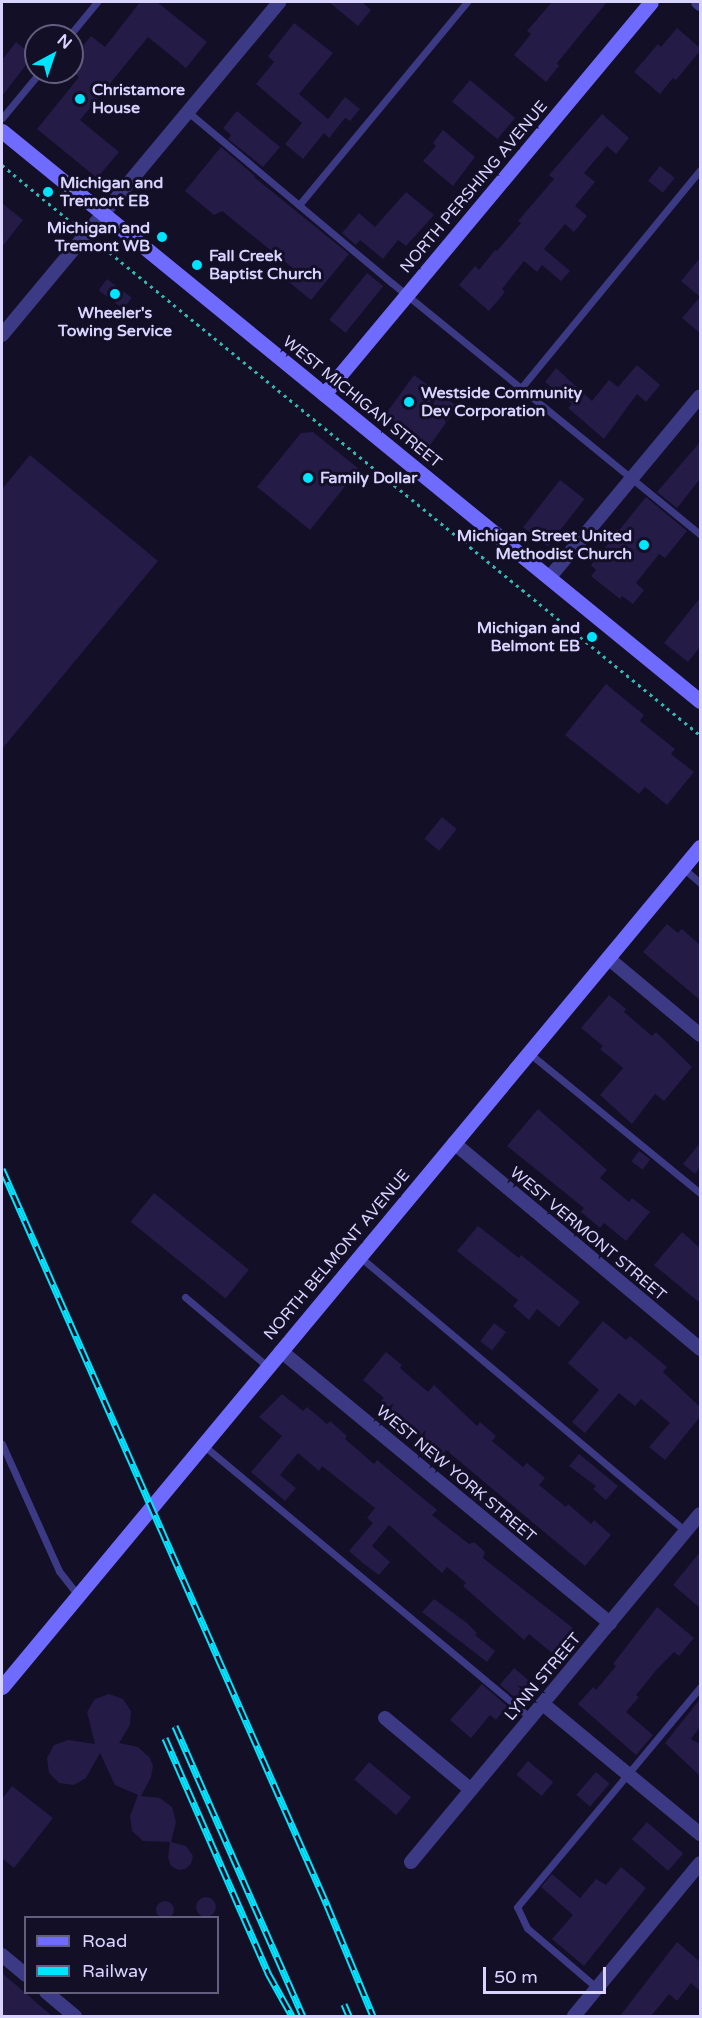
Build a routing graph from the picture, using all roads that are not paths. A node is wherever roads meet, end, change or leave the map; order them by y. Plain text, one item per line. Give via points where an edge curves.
1 (98, 2) edge
2 (467, 2) edge
3 (651, 2) edge
4 (276, 3) edge
5 (79, 24) edge
6 (29, 84) edge
7 (188, 112) junction
8 (2, 117) edge
9 (2, 131) edge
10 (700, 170) edge
11 (299, 205) junction
12 (102, 214) junction
13 (407, 295) junction
14 (2, 335) edge
15 (521, 388) junction
16 (324, 394) junction
17 (700, 396) edge
18 (633, 479) junction
19 (700, 534) edge
20 (549, 578) junction
21 (700, 701) edge
22 (700, 847) edge
23 (683, 868) junction
24 (700, 883) edge
25 (608, 958) junction
26 (700, 1035) edge
27 (529, 1053) junction
28 (454, 1143) junction
29 (700, 1193) edge
30 (360, 1257) junction
31 (185, 1297) dead end
32 (700, 1350) edge
33 (281, 1351) junction
34 (268, 1367) junction
35 (2, 1444) edge
36 (203, 1445) junction
37 (700, 1514) edge
38 (686, 1532) junction
39 (78, 1594) junction
40 (610, 1623) junction
41 (2, 1687) edge
42 (700, 1687) edge
43 (543, 1704) junction
44 (385, 1718) dead end
45 (531, 1718) junction
46 (629, 1775) junction
47 (471, 1790) junction
48 (700, 1834) edge
49 (411, 1862) dead end
50 (700, 1863) edge
51 (2, 1955) edge
52 (24, 1973) edge
53 (597, 1988) junction
54 (48, 1994) edge
55 (75, 2016) edge
56 (574, 2016) edge

1 - 5 lane
2 - 11 lane
3 - 13 main road, NORTH PERSHING AVENUE
4 - 7 street
6 - 8 lane
7 - 11 lane
7 - 12 street
9 - 12 main road, WEST MICHIGAN STREET
10 - 15 lane
11 - 13 lane
12 - 14 street
12 - 16 main road, WEST MICHIGAN STREET
13 - 15 lane
13 - 16 main road, NORTH PERSHING AVENUE
15 - 18 lane
16 - 20 main road, WEST MICHIGAN STREET
17 - 18 street
18 - 19 lane
18 - 20 street
20 - 21 main road, WEST MICHIGAN STREET
22 - 23 main road, NORTH BELMONT AVENUE
23 - 24 lane
23 - 25 main road, NORTH BELMONT AVENUE
25 - 26 street
25 - 27 main road, NORTH BELMONT AVENUE
27 - 28 main road, NORTH BELMONT AVENUE
27 - 29 lane
28 - 30 main road, NORTH BELMONT AVENUE
28 - 32 street, WEST VERMONT STREET
30 - 33 main road, NORTH BELMONT AVENUE
30 - 38 lane
31 - 34 lane
33 - 34 main road, NORTH BELMONT AVENUE
33 - 40 street, WEST NEW YORK STREET
34 - 36 main road, NORTH BELMONT AVENUE
35 - 39 lane via 59,1571
36 - 39 main road, NORTH BELMONT AVENUE
36 - 45 lane
37 - 38 street, LYNN STREET
38 - 40 street, LYNN STREET
39 - 41 main road, NORTH BELMONT AVENUE
40 - 43 street, LYNN STREET
42 - 46 lane
43 - 45 street, LYNN STREET
43 - 46 street
44 - 47 street
45 - 47 street, LYNN STREET
46 - 48 street
46 - 53 lane via 517,1907 527,1928
47 - 49 street, LYNN STREET
50 - 53 street
51 - 52 street
53 - 56 street
54 - 55 street

